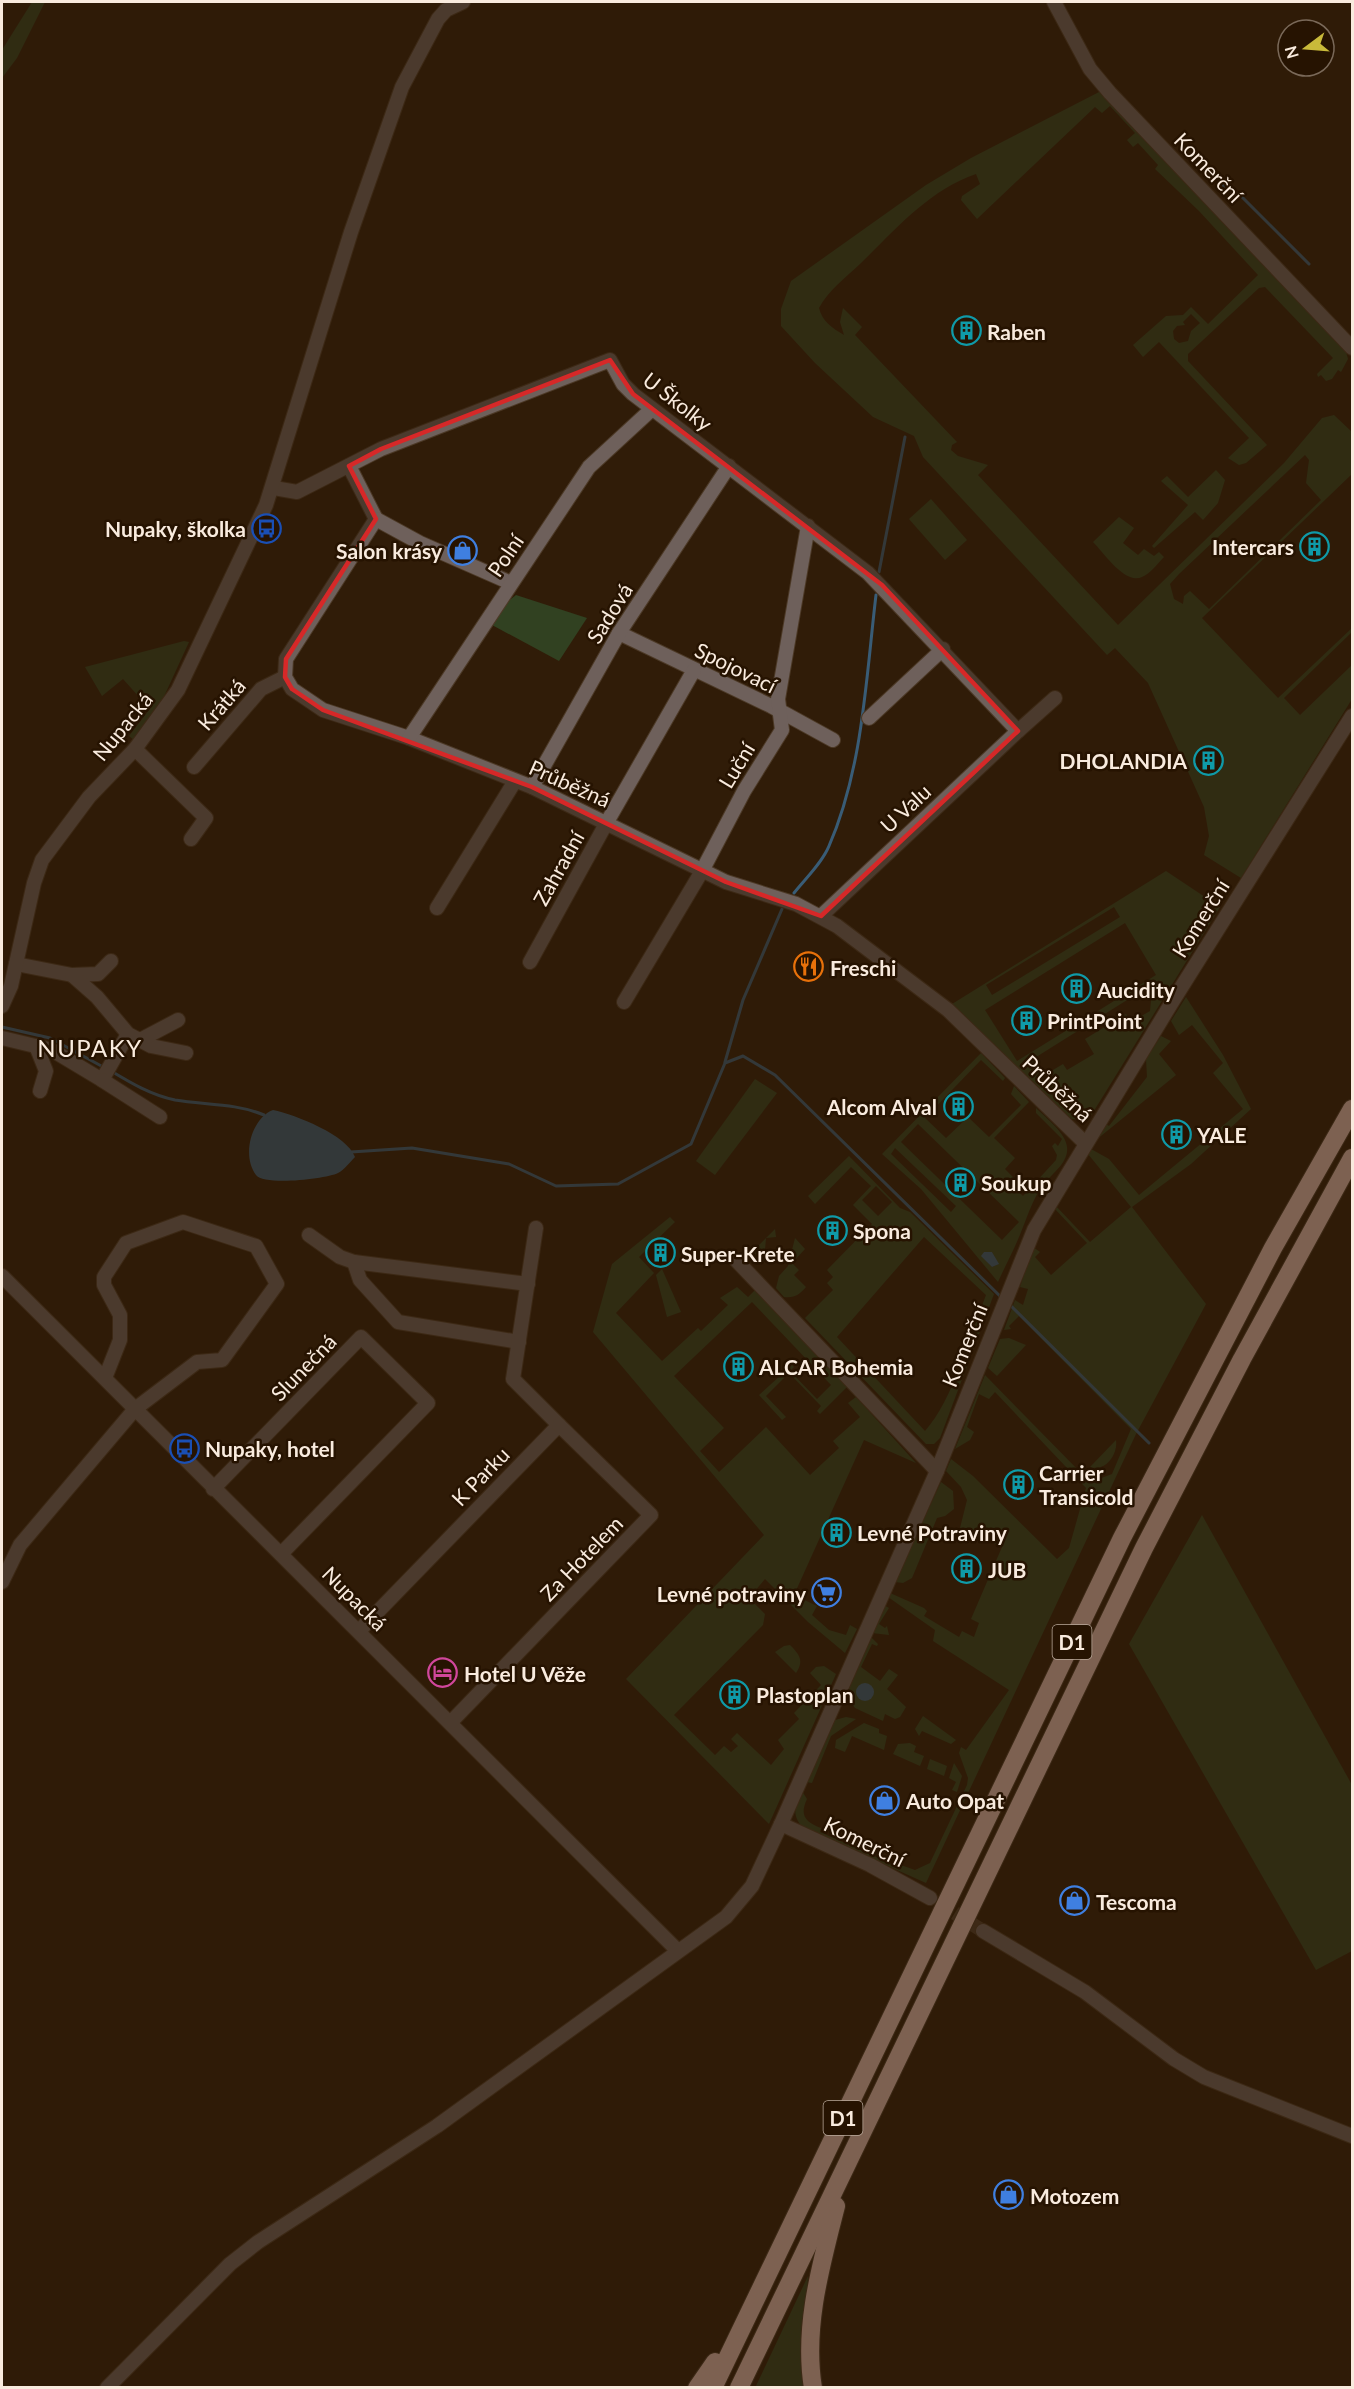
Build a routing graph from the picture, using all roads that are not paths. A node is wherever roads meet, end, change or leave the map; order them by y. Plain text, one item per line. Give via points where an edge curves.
1 (463, 2) edge
2 (1054, 2) edge
3 (1353, 348) edge
4 (652, 409) junction
5 (349, 466) junction
6 (729, 466) junction
7 (274, 488) junction
8 (376, 519) junction
9 (808, 526) junction
10 (511, 583) junction
11 (619, 633) junction
12 (942, 650) junction
13 (694, 670) junction
14 (285, 677) junction
15 (1055, 698) dead end
16 (781, 714) junction
17 (1353, 716) edge
18 (869, 718) dead end
19 (1018, 731) junction
20 (409, 738) junction
21 (833, 740) dead end
22 (135, 749) junction
23 (194, 767) dead end
24 (515, 781) junction
25 (532, 787) junction
26 (607, 822) junction
27 (191, 838) dead end
28 (702, 871) junction
29 (437, 908) dead end
30 (821, 916) junction
31 (111, 961) dead end
32 (530, 962) dead end
33 (16, 964) junction
34 (72, 975) junction
35 (624, 1002) dead end
36 (2, 1006) edge
37 (178, 1020) dead end
38 (128, 1034) junction
39 (2, 1038) edge
40 (142, 1039) junction
41 (36, 1046) junction
42 (186, 1053) dead end
43 (106, 1073) junction
44 (40, 1091) dead end
45 (1353, 1109) edge
46 (160, 1117) dead end
47 (1085, 1143) junction
48 (1353, 1158) edge
49 (536, 1228) dead end
50 (309, 1235) dead end
51 (735, 1259) dead end
52 (354, 1262) junction
53 (2, 1276) edge
54 (528, 1284) junction
55 (519, 1342) junction
56 (105, 1378) junction
57 (135, 1409) junction
58 (559, 1425) junction
59 (937, 1471) junction
60 (213, 1489) junction
61 (281, 1554) junction
62 (2, 1582) edge
63 (359, 1631) junction
64 (451, 1722) junction
65 (781, 1824) junction
66 (930, 1898) tunnel mouth
67 (983, 1931) tunnel mouth
68 (678, 1951) junction
69 (1353, 2136) edge
70 (845, 2169) junction
71 (751, 2308) junction
72 (107, 2388) edge
73 (697, 2388) edge
74 (713, 2388) edge
75 (739, 2388) edge
76 (813, 2388) edge

1 - 7 street, Nupacká via 438,19 402,87 297,399
2 - 3 street, Komerční via 1090,69 1110,93
4 - 5 street, U Školky via 623,384 609,360 381,449
4 - 6 street, U Školky
4 - 10 street, Polní via 590,467
5 - 7 street via 297,492
5 - 8 street
6 - 9 street, U Školky
6 - 11 street, Sadová
7 - 22 street, Nupacká via 178,690
8 - 10 street
8 - 14 street via 286,659
9 - 12 street, U Školky via 868,573
9 - 16 street, Luční via 778,699
10 - 20 street, Polní
11 - 13 street, Spojovací
11 - 25 street, Sadová
12 - 18 street
12 - 19 street
13 - 16 street, Spojovací
13 - 26 street, Zahradní
14 - 20 street, Průběžná via 292,689 323,710
14 - 23 street, Krátká via 261,689
15 - 19 street, U Valu
16 - 21 street, Spojovací
16 - 28 street, Luční via 782,730 744,790
17 - 47 street, Komerční
19 - 30 street, U Valu
20 - 24 street, Průběžná
22 - 27 street via 206,818
22 - 33 street, Nupacká via 89,797 42,860
24 - 25 street, Průběžná
24 - 29 street
25 - 26 street, Průběžná
26 - 28 street, Průběžná
26 - 32 street, Zahradní
28 - 30 street, Průběžná
28 - 35 street, Luční
30 - 47 street, Průběžná via 942,1005
31 - 34 street via 98,974
33 - 34 street
33 - 36 street, Nupacká
34 - 38 street
37 - 40 street
38 - 40 street
38 - 43 street
39 - 41 street
40 - 42 street via 151,1046
41 - 43 street
41 - 44 street via 46,1071
43 - 46 street
45 - 71 highway, D1 via 1273,1248 1127,1528
47 - 59 street, Komerční via 1025,1250
48 - 70 highway, D1 via 1247,1349 1144,1548
49 - 54 street
50 - 52 street
51 - 59 street
52 - 54 street
52 - 55 street via 360,1280 398,1322
53 - 56 street, Nupacká
54 - 55 street
55 - 58 street via 513,1379
56 - 57 street, Nupacká
56 - 57 street via 120,1340 120,1315 104,1285 104,1277 126,1243 183,1222 256,1246 277,1284 222,1360 197,1362
57 - 60 street, Nupacká
57 - 62 street via 20,1545
58 - 63 street, K Parku
58 - 64 street, Za Hotelem via 651,1515
59 - 65 street, Komerční
60 - 61 street, Nupacká
60 - 61 street, Slunečná via 361,1337 428,1403
61 - 63 street, Nupacká
63 - 64 street, Nupacká
64 - 68 street, Nupacká
65 - 66 street, Komerční
65 - 68 street, Komerční via 751,1887 726,1917
67 - 69 street via 1076,1987 1204,2077
68 - 72 street, Komerční via 447,2119 258,2242 230,2264
70 - 75 highway, D1
70 - 76 highway via 814,2301
71 - 73 highway
71 - 74 highway, D1

